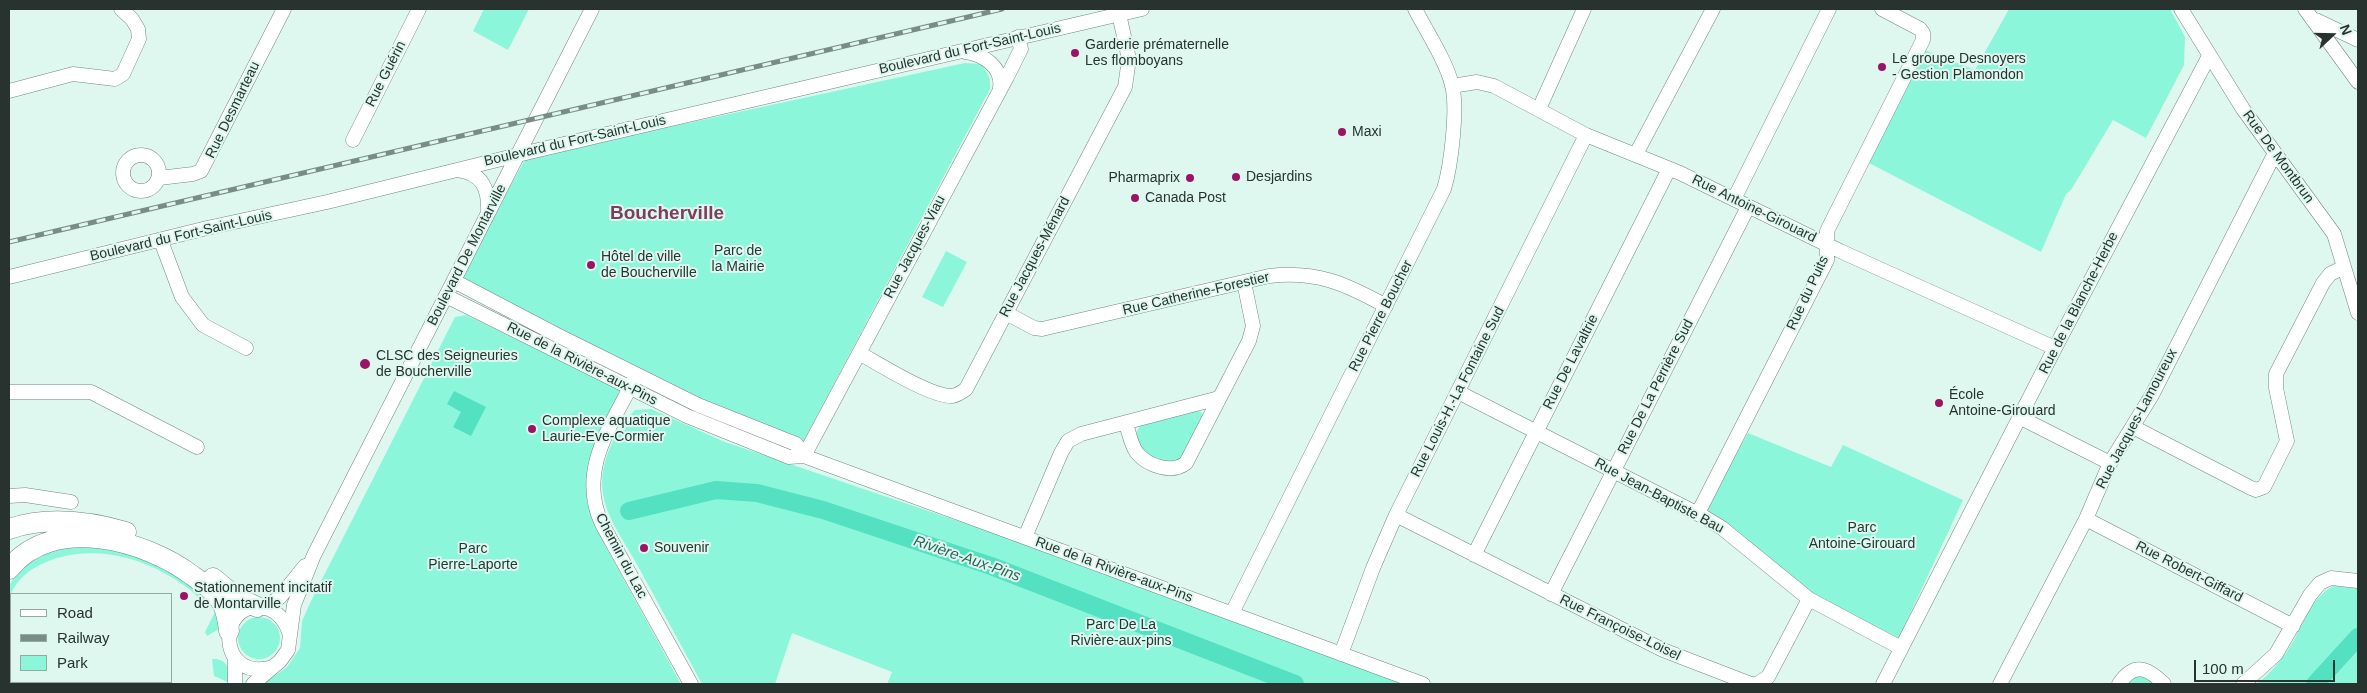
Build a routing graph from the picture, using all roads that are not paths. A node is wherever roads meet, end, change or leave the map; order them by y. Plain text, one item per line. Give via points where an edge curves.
1 (121, 9) edge
2 (284, 9) edge
3 (419, 9) edge
4 (592, 9) edge
5 (1142, 9) edge
6 (1415, 9) edge
7 (1584, 9) edge
8 (1713, 9) edge
9 (1830, 9) edge
10 (1882, 9) edge
11 (2181, 9) edge
12 (1119, 14) junction
13 (2310, 14) edge
14 (1018, 38) junction
15 (2358, 40) edge
16 (960, 51) junction
17 (2209, 56) junction
18 (2358, 82) edge
19 (1452, 86) junction
20 (1000, 88) junction
21 (9, 91) edge
22 (1539, 109) junction
23 (1586, 135) junction
24 (353, 140) dead end
25 (2275, 153) junction
26 (1636, 154) junction
27 (518, 155) junction
28 (1669, 169) junction
29 (453, 170) junction
30 (159, 178) dead end
31 (1734, 199) junction
32 (1748, 207) junction
33 (488, 213) junction
34 (161, 240) junction
35 (1827, 245) junction
36 (2344, 267) junction
37 (9, 277) edge
38 (454, 281) junction
39 (1244, 282) junction
40 (446, 296) junction
41 (1386, 306) junction
42 (2357, 306) edge
43 (1006, 313) junction
44 (246, 348) dead end
45 (2055, 348) junction
46 (859, 353) junction
47 (598, 371) junction
48 (637, 375) junction
49 (630, 388) junction
50 (9, 392) edge
51 (1458, 392) junction
52 (1219, 398) junction
53 (655, 401) junction
54 (2021, 418) junction
55 (614, 420) junction
56 (1126, 423) junction
57 (2132, 427) junction
58 (1536, 432) junction
59 (197, 446) dead end
60 (804, 456) junction
61 (2110, 463) junction
62 (1613, 470) junction
63 (9, 496) edge
64 (71, 502) dead end
65 (1698, 513) junction
66 (1396, 515) junction
67 (2086, 519) junction
68 (9, 529) edge
69 (1026, 537) junction
70 (314, 555) junction
71 (1474, 556) junction
72 (9, 569) edge
73 (2358, 581) edge
74 (1550, 594) junction
75 (1809, 599) junction
76 (260, 608) junction
77 (1232, 613) junction
78 (2293, 626) junction
79 (229, 631) junction
80 (290, 638) junction
81 (1902, 648) junction
82 (1341, 654) junction
83 (235, 658) junction
84 (272, 666) junction
85 (235, 684) edge
86 (253, 684) edge
87 (691, 684) edge
88 (1423, 684) edge
89 (1883, 684) edge
90 (2000, 684) edge
91 (2119, 684) edge
92 (2164, 684) edge
93 (2244, 684) edge

1 - 21 street via 132,19 139,39 123,74 115,79 73,74
2 - 30 street, Rue Desmarteau via 202,171
3 - 24 street, Rue Guérin
4 - 27 street, Boulevard De Montarville
5 - 12 street, Boulevard du Fort-Saint-Louis
6 - 19 street, Rue Pierre Boucher
7 - 22 street
8 - 26 street
9 - 31 street
10 - 35 street, Rue du Puits via 1916,27 1924,37 1829,227
11 - 17 street, Rue De Montbrun
12 - 14 street, Boulevard du Fort-Saint-Louis
12 - 43 street, Rue Jacques-Ménard via 1130,59 1125,87
13 - 15 street
13 - 18 street
14 - 16 street, Boulevard du Fort-Saint-Louis
14 - 20 street, Rue Jacques-Viau via 1021,49
16 - 20 street via 986,58 1000,76
16 - 27 street, Boulevard du Fort-Saint-Louis
17 - 25 street, Rue De Montbrun
17 - 45 street, Rue de la Blanche-Herbe
19 - 22 street, Rue Antoine-Girouard via 1486,83
19 - 41 street, Rue Pierre Boucher via 1448,176
20 - 46 street, Rue Jacques-Viau
22 - 23 street, Rue Antoine-Girouard
23 - 26 street, Rue Antoine-Girouard
23 - 51 street, Rue Louis-H.-La Fontaine Sud
25 - 36 street, Rue De Montbrun via 2334,234
25 - 57 street, Rue Jacques-Lamoureux via 2152,395
26 - 28 street, Rue Antoine-Girouard
27 - 29 street, Boulevard du Fort-Saint-Louis
27 - 33 street, Boulevard De Montarville
28 - 31 street, Rue Antoine-Girouard
28 - 58 street, Rue De Lavaltrie
29 - 33 street via 471,173 482,181 488,196
29 - 34 street, Boulevard du Fort-Saint-Louis
31 - 32 street, Rue Antoine-Girouard
32 - 35 street, Rue Antoine-Girouard
32 - 62 street, Rue De La Perrière Sud
33 - 38 street, Boulevard De Montarville
34 - 37 street, Boulevard du Fort-Saint-Louis
34 - 44 street via 182,297 203,325
35 - 45 street, Rue Antoine-Girouard
35 - 65 street, Rue du Puits via 1826,260
36 - 42 street, Rue De Montbrun
36 - 57 street via 2330,274 2323,283 2276,374 2286,441 2267,483 2260,489 2251,488
38 - 40 street, Boulevard De Montarville
38 - 48 street, Rue de la Rivière-aux-Pins
39 - 41 street, Rue Catherine-Forestier via 1281,275 1320,277 1346,285
39 - 43 street, Rue Catherine-Forestier via 1042,329
39 - 52 street via 1252,318 1251,333
40 - 47 street, Rue de la Rivière-aux-Pins
40 - 70 street, Boulevard De Montarville
41 - 77 street, Rue Pierre Boucher
43 - 46 street, Rue Jacques-Ménard via 966,389 960,394 951,396 909,382
45 - 54 street, Rue de la Blanche-Herbe
46 - 60 street, Rue Jacques-Viau
47 - 49 street, Rue de la Rivière-aux-Pins
47 - 55 street, Chemin du Lac via 614,390
48 - 49 street, Chemin du Lac
48 - 60 street, Rue de la Rivière-aux-Pins via 698,405 796,444
49 - 53 street, Rue de la Rivière-aux-Pins
49 - 55 street, Chemin du Lac
50 - 59 street via 91,392
51 - 58 street, Rue Jean-Baptiste Bau
51 - 66 street, Rue Louis-H.-La Fontaine Sud
52 - 56 street
52 - 56 street via 1191,456 1180,468 1166,469 1142,458 1132,444
53 - 55 street, Chemin du Lac via 628,406
53 - 60 street, Rue de la Rivière-aux-Pins via 789,457
54 - 61 street
54 - 81 street, Rue de la Blanche-Herbe
55 - 87 street, Chemin du Lac via 600,446 594,468 598,516
56 - 69 street via 1081,434 1068,441
57 - 61 street, Rue Jacques-Lamoureux
58 - 62 street, Rue Jean-Baptiste Bau
58 - 71 street, Rue De Lavaltrie
60 - 69 street, Rue de la Rivière-aux-Pins
61 - 67 street, Rue Jacques-Lamoureux
62 - 65 street, Rue Jean-Baptiste Bau
62 - 74 street, Rue De La Perrière Sud
63 - 64 street via 25,495
65 - 75 street, Rue Jean-Baptiste Bau via 1722,528
66 - 71 street, Rue Françoise-Loisel
66 - 82 street, Rue Louis-H.-La Fontaine Sud
67 - 78 street, Rue Robert-Giffard
67 - 90 street, Rue Jacques-Lamoureux
68 - 76 highway via 57,521 98,524 132,533 179,554 236,597
69 - 77 street, Rue de la Rivière-aux-Pins
70 - 76 street, Boulevard De Montarville via 280,597
70 - 80 street, Boulevard De Montarville via 294,605
71 - 74 street, Rue Françoise-Loisel
72 - 79 highway via 32,548 58,539 97,539 129,544 164,557 200,581 222,604
73 - 78 street via 2331,578 2320,583
74 - 75 street, Rue Françoise-Loisel via 1663,650 1751,684 1768,677
75 - 81 street, Rue Jean-Baptiste Bau
76 - 79 street, Boulevard De Montarville via 237,616
76 - 80 street via 280,616
77 - 82 street, Rue de la Rivière-aux-Pins
78 - 93 street via 2276,654
79 - 83 street via 230,648
80 - 84 street, Boulevard De Montarville via 286,654
81 - 89 street, Rue de la Blanche-Herbe
82 - 88 street, Rue de la Rivière-aux-Pins
83 - 84 street via 251,668
83 - 85 street
84 - 86 street, Boulevard De Montarville
91 - 92 street via 2125,675 2139,669 2148,670

